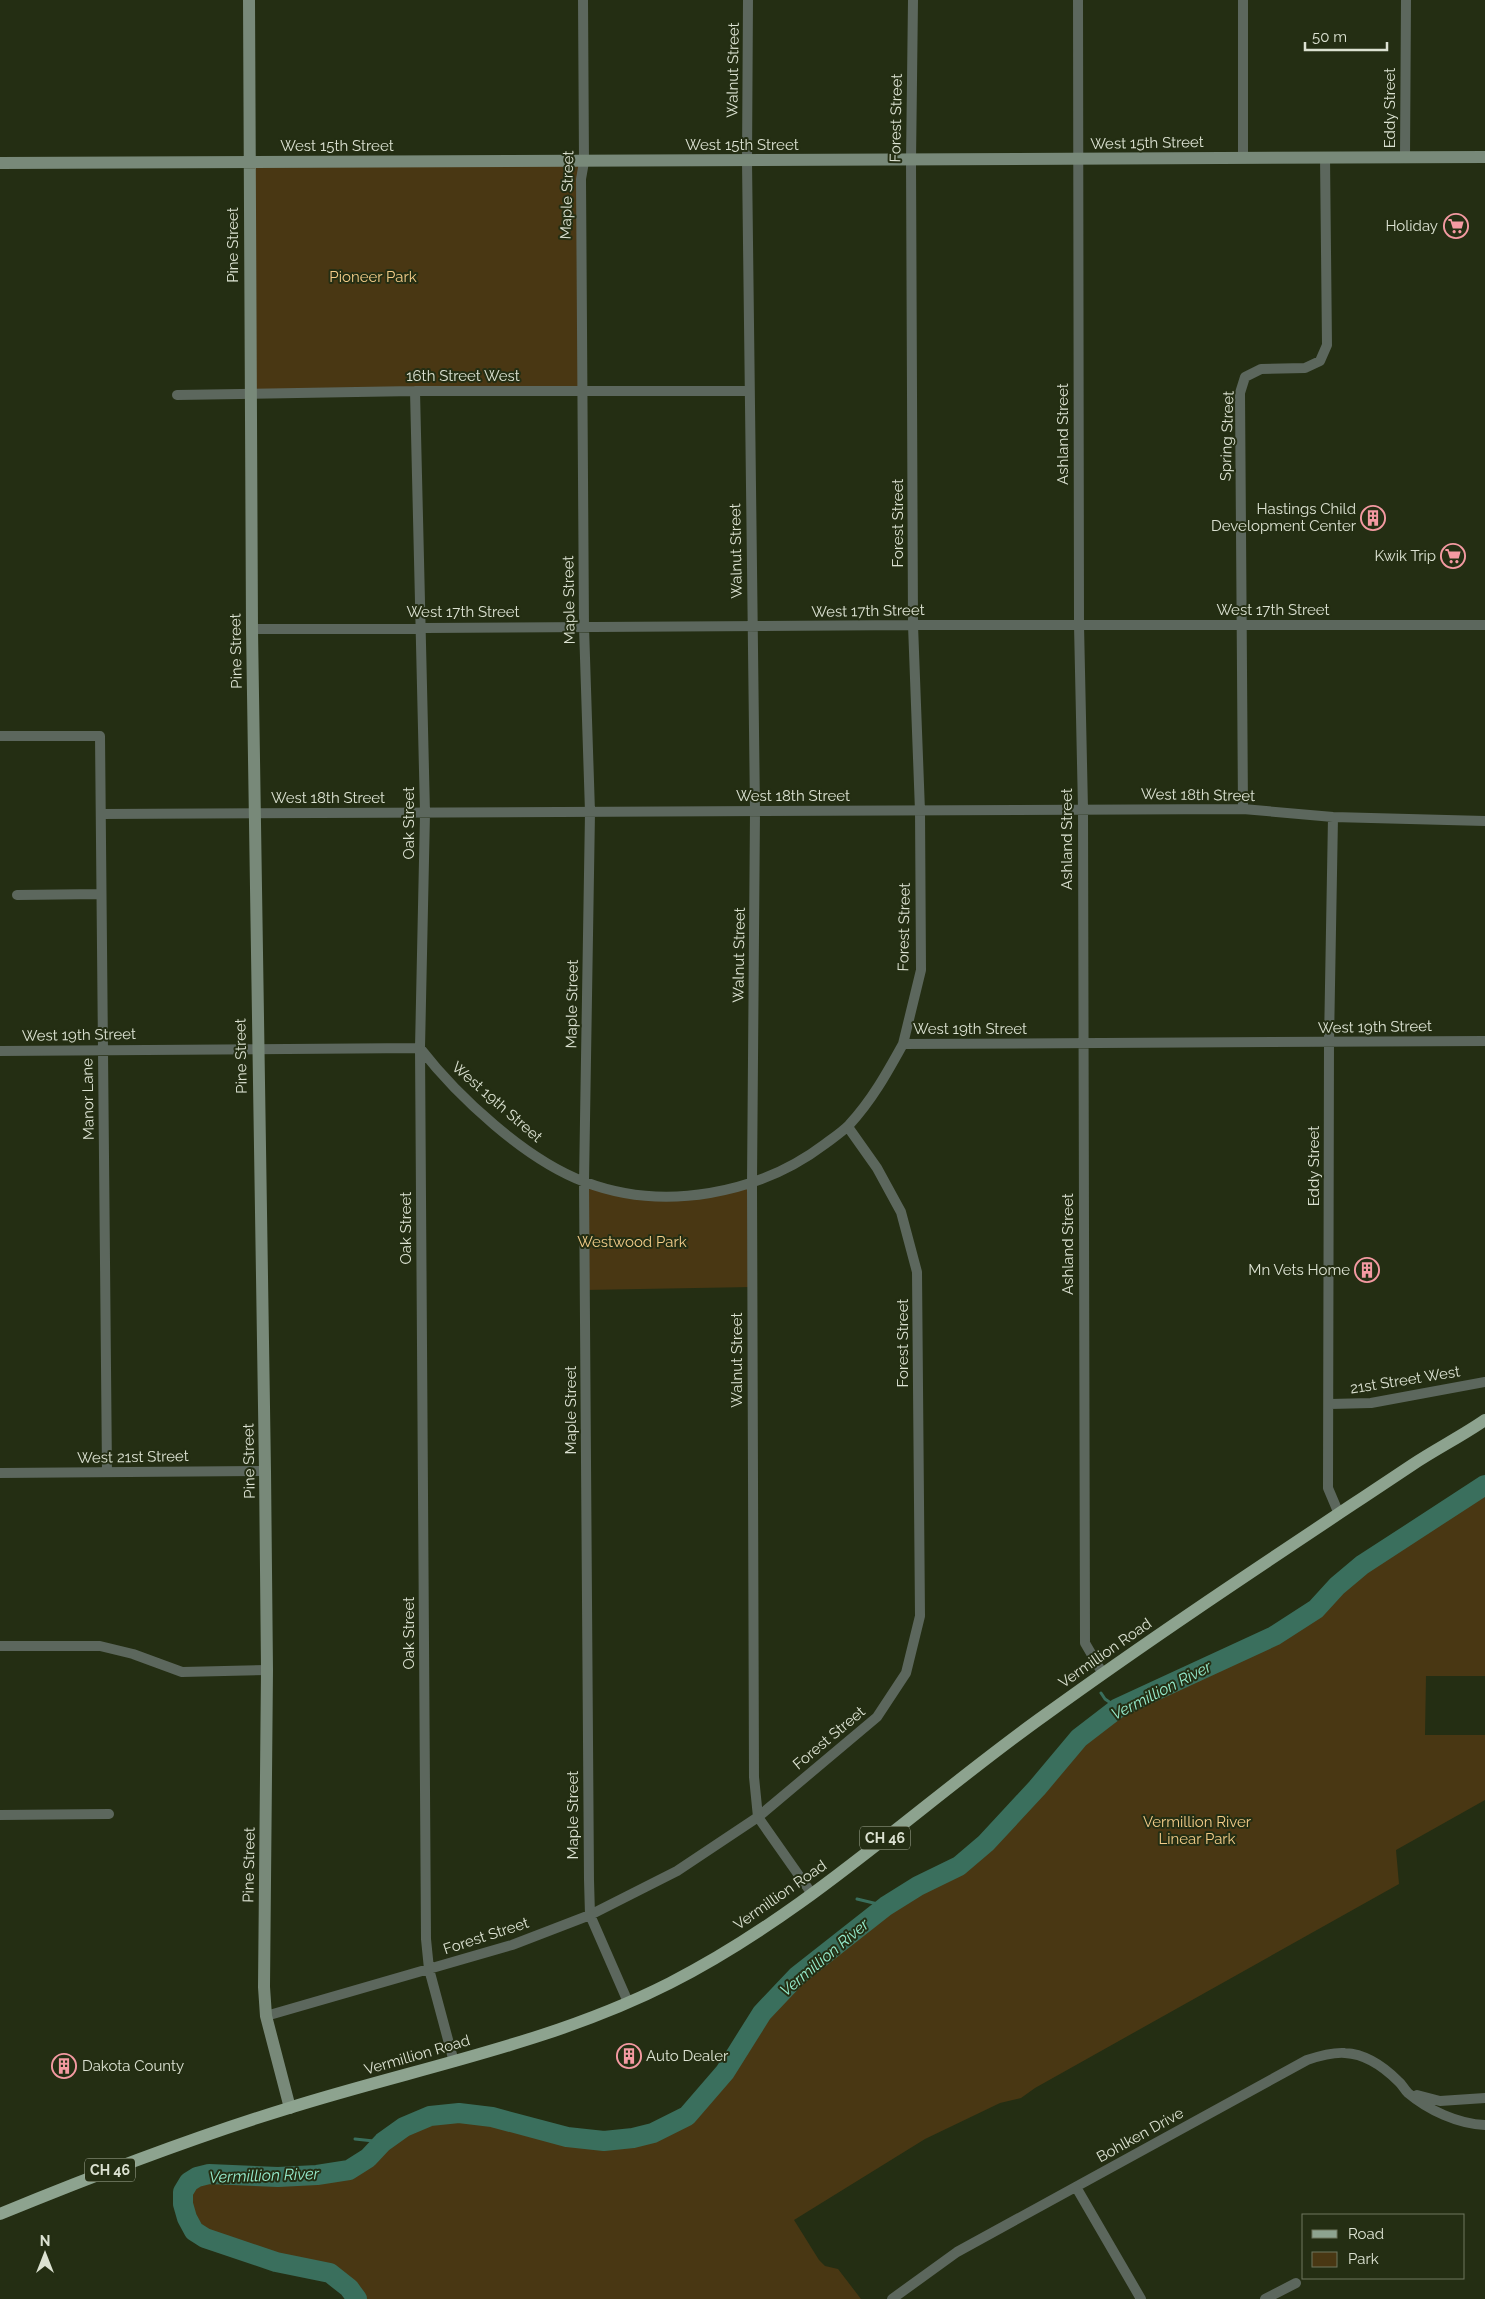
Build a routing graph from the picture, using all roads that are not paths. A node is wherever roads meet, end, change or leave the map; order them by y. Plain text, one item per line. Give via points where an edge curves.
1 (249, 0) edge
2 (584, 0) edge
3 (748, 0) edge
4 (913, 0) edge
5 (1078, 0) edge
6 (1243, 0) edge
7 (1406, 0) edge
8 (1326, 157) junction
9 (1405, 157) junction
10 (1485, 157) edge
11 (1243, 158) junction
12 (1078, 160) junction
13 (747, 161) junction
14 (911, 161) junction
15 (584, 162) junction
16 (0, 163) edge
17 (250, 163) junction
18 (415, 391) junction
19 (581, 391) junction
20 (748, 392) junction
21 (250, 394) junction
22 (178, 395) dead end
23 (913, 624) junction
24 (1079, 625) junction
25 (1240, 625) junction
26 (1485, 625) edge
27 (420, 627) junction
28 (584, 627) junction
29 (752, 627) junction
30 (252, 630) junction
31 (0, 736) edge
32 (1083, 809) junction
33 (1243, 809) junction
34 (920, 810) junction
35 (755, 811) junction
36 (590, 812) junction
37 (426, 813) junction
38 (101, 814) junction
39 (254, 814) junction
40 (1333, 817) junction
41 (1485, 821) edge
42 (17, 894) dead end
43 (101, 894) junction
44 (1485, 1041) edge
45 (1329, 1042) junction
46 (903, 1044) junction
47 (1082, 1044) junction
48 (257, 1048) junction
49 (420, 1048) junction
50 (103, 1049) junction
51 (0, 1051) edge
52 (848, 1127) junction
53 (584, 1182) junction
54 (752, 1183) junction
55 (1485, 1382) edge
56 (1330, 1404) junction
57 (1485, 1420) edge
58 (265, 1471) junction
59 (107, 1472) junction
60 (0, 1473) edge
61 (1339, 1514) junction
62 (0, 1646) edge
63 (267, 1670) junction
64 (1103, 1674) junction
65 (109, 1814) dead end
66 (0, 1815) edge
67 (758, 1817) junction
68 (812, 1894) junction
69 (590, 1915) junction
70 (429, 1969) junction
71 (628, 2002) junction
72 (266, 2016) junction
73 (454, 2062) junction
74 (1408, 2092) junction
75 (1485, 2098) edge
76 (290, 2108) junction
77 (1485, 2125) edge
78 (1076, 2188) junction
79 (0, 2214) edge
80 (1296, 2283) dead end
81 (892, 2299) edge
82 (1140, 2299) edge
83 (1265, 2299) edge

1 - 17 street, Pine Street
2 - 15 street, Maple Street
3 - 13 street, Walnut Street
4 - 14 street, Forest Street
5 - 12 street, Ashland Street
6 - 11 street
7 - 9 street, Eddy Street
8 - 9 street, West 15th Street
8 - 11 street, West 15th Street
8 - 25 street, Spring Street via 1327,346 1320,361 1305,368 1261,369 1245,376 1240,393
9 - 10 street, West 15th Street
11 - 12 street, West 15th Street
12 - 14 street, West 15th Street
12 - 24 street, Ashland Street
13 - 14 street, West 15th Street
13 - 15 street, West 15th Street
13 - 20 street, Walnut Street
14 - 23 street, Forest Street
15 - 17 street, West 15th Street
15 - 19 street, Maple Street via 581,179
16 - 17 street, West 15th Street
17 - 21 street, Pine Street
18 - 19 street, 16th Street West
18 - 21 street, 16th Street West
18 - 27 street, Oak Street
19 - 20 street, 16th Street West
19 - 28 street, Maple Street
20 - 29 street, Walnut Street
21 - 22 street, 16th Street West
21 - 30 street, Pine Street
23 - 24 street, West 17th Street
23 - 29 street, West 17th Street
23 - 34 street, Forest Street
24 - 25 street, West 17th Street
24 - 32 street, Ashland Street
25 - 26 street, West 17th Street
25 - 33 street, Spring Street
27 - 28 street, West 17th Street
27 - 30 street, West 17th Street
27 - 37 street, Oak Street
28 - 29 street, West 17th Street
28 - 36 street, Maple Street
29 - 35 street, Walnut Street
30 - 39 street, Pine Street
31 - 38 street, Manor Lane via 100,736
32 - 33 street, West 18th Street
32 - 34 street, West 18th Street
32 - 47 street, Ashland Street
33 - 40 street, West 18th Street
34 - 35 street, West 18th Street
34 - 46 street, Forest Street via 921,970
35 - 36 street, West 18th Street
35 - 54 street, Walnut Street
36 - 37 street, West 18th Street
36 - 53 street, Maple Street
37 - 39 street, West 18th Street
37 - 49 street, Oak Street
38 - 39 street, West 18th Street
38 - 43 street, Manor Lane
39 - 48 street, Pine Street
40 - 41 street, West 18th Street
40 - 45 street, Eddy Street
42 - 43 street
43 - 50 street, Manor Lane
44 - 45 street, West 19th Street
45 - 47 street, West 19th Street
45 - 56 street, Eddy Street
46 - 47 street, West 19th Street
46 - 52 street, West 19th Street via 880,1087
47 - 64 street, Ashland Street via 1084,1643
48 - 49 street, West 19th Street
48 - 50 street, West 19th Street
48 - 58 street, Pine Street
49 - 53 street, West 19th Street via 440,1075 523,1147
49 - 70 street, Oak Street via 426,1929
50 - 51 street, West 19th Street
50 - 59 street, Manor Lane
52 - 54 street, West 19th Street via 803,1160
52 - 67 street, Forest Street via 902,1212 917,1272 920,1616 906,1673 877,1718
53 - 54 street, West 19th Street via 608,1190 667,1197 719,1191
53 - 69 street, Maple Street
54 - 67 street, Walnut Street via 754,1777
55 - 56 street, 21st Street West via 1370,1403
56 - 61 street, Eddy Street via 1328,1488
57 - 61 main road, Vermillion Road / CH 46
58 - 59 street, West 21st Street
58 - 63 street, Pine Street
59 - 60 street, West 21st Street
61 - 64 main road, Vermillion Road / CH 46
62 - 63 street via 100,1646 182,1672
63 - 72 street, Pine Street
64 - 68 main road, Vermillion Road / CH 46 via 1040,1718
65 - 66 street
67 - 68 street, Walnut Street
67 - 69 street, Forest Street via 677,1871
68 - 71 main road, Vermillion Road / CH 46 via 722,1954
69 - 70 street, Forest Street via 512,1945
69 - 71 street, Maple Street
70 - 72 street, Forest Street
70 - 73 street, Oak Street
71 - 73 main road, Vermillion Road / CH 46 via 522,2042
72 - 76 street, Pine Street
73 - 76 main road, Vermillion Road / CH 46
74 - 75 street via 1440,2101
74 - 77 street, Bohlken Drive via 1458,2121
74 - 78 street, Bohlken Drive via 1390,2073 1364,2057 1327,2054 1307,2060
76 - 79 main road, Vermillion Road / CH 46 via 156,2152
78 - 81 street, Bohlken Drive via 957,2252
78 - 82 street
80 - 83 street

